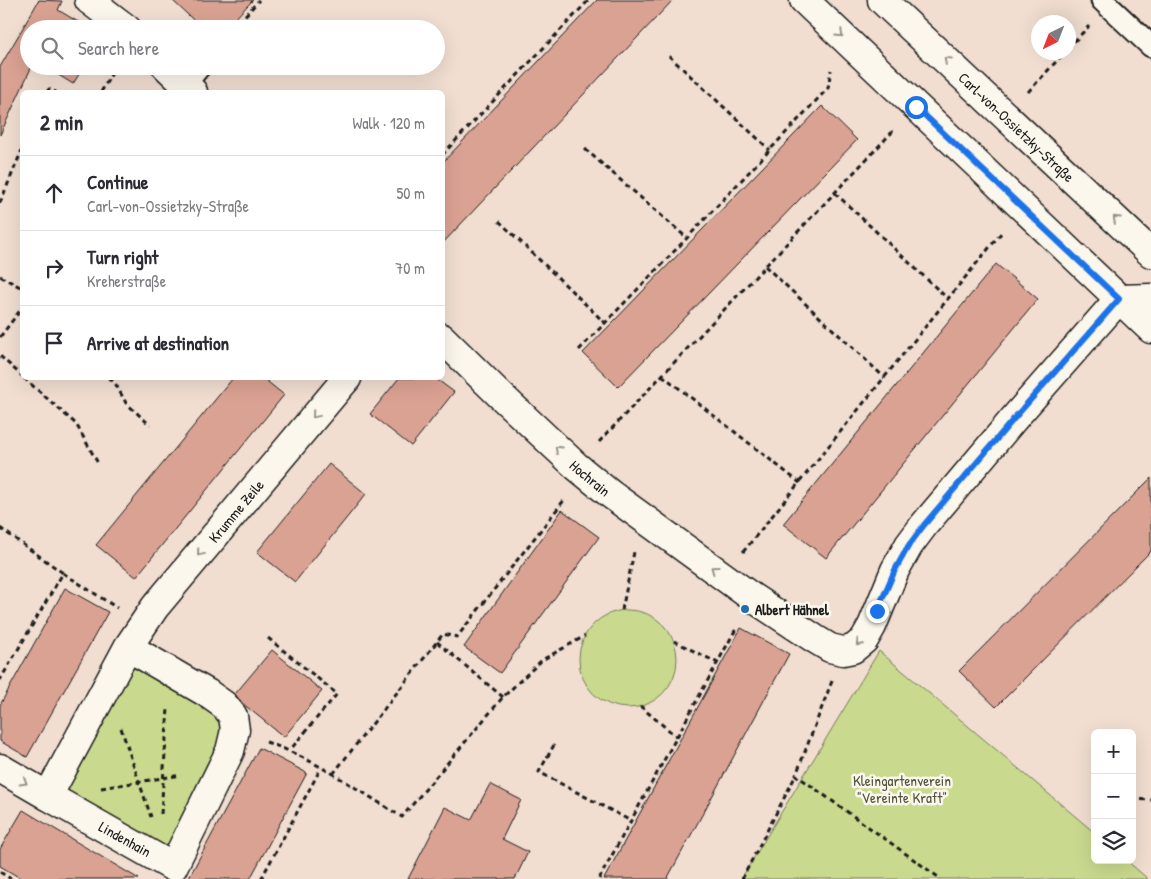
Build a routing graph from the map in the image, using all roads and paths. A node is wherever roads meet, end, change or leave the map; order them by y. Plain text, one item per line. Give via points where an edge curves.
1 (89, 0) edge
2 (259, 0) edge
3 (589, 0) edge
4 (804, 0) edge
5 (882, 0) edge
6 (1102, 0) edge
7 (115, 20) edge
8 (241, 20) edge
9 (837, 31) junction
10 (1151, 46) edge
11 (669, 56) dead end
12 (1057, 60) edge
13 (111, 75) edge
14 (102, 90) edge
15 (916, 107) junction
16 (1006, 116) junction
17 (585, 149) dead end
18 (770, 150) junction
19 (445, 152) edge
20 (20, 155) edge
21 (835, 193) junction
22 (0, 203) edge
23 (1022, 207) junction
24 (499, 221) dead end
25 (687, 238) junction
26 (1151, 253) edge
27 (765, 266) junction
28 (0, 276) edge
29 (20, 287) edge
30 (1151, 298) edge
31 (948, 299) junction
32 (1119, 299) junction
33 (20, 311) edge
34 (605, 323) junction
35 (1151, 329) edge
36 (0, 337) edge
37 (445, 341) edge
38 (579, 350) dead end
39 (0, 356) edge
40 (20, 374) edge
41 (662, 375) junction
42 (885, 378) junction
43 (26, 380) edge
44 (112, 380) edge
45 (345, 380) edge
46 (150, 425) dead end
47 (99, 465) dead end
48 (581, 470) junction
49 (800, 483) junction
50 (641, 516) junction
51 (0, 528) edge
52 (63, 573) junction
53 (724, 576) junction
54 (753, 598) junction
55 (622, 610) dead end
56 (143, 625) junction
57 (585, 636) dead end
58 (268, 638) dead end
59 (674, 641) dead end
60 (437, 642) junction
61 (128, 647) junction
62 (843, 651) junction
63 (718, 663) junction
64 (171, 672) junction
65 (0, 680) edge
66 (108, 685) junction
67 (503, 697) junction
68 (640, 706) dead end
69 (235, 730) junction
70 (677, 737) junction
71 (554, 745) dead end
72 (290, 750) junction
73 (0, 768) edge
74 (321, 768) junction
75 (222, 770) junction
76 (333, 774) junction
77 (796, 775) junction
78 (163, 777) junction
79 (139, 781) junction
80 (48, 796) junction
81 (1136, 799) edge
82 (1151, 800) edge
83 (631, 821) junction
84 (164, 861) edge
85 (0, 872) edge
86 (11, 879) edge
87 (261, 879) edge
88 (599, 879) edge
89 (742, 879) edge
90 (941, 879) edge

1 - 7 street
2 - 8 path
3 - 19 path
4 - 9 street
16 -> 5 street, Carl-von-Ossietzky-Straße
6 - 10 lane
9 -> 15 street
9 - 18 path via 828,88
11 - 18 path
12 - 16 path
13 - 14 path
15 - 21 path
15 - 23 street
26 -> 16 street, Carl-von-Ossietzky-Straße
17 - 25 path
18 - 25 path
20 - 22 path
21 - 27 path
21 - 31 path
23 - 31 path
23 - 32 street
24 - 34 path
25 - 34 path
27 - 41 path
27 - 42 path
28 - 29 path
30 - 32 street
31 - 42 path
32 - 35 street
32 -> 62 street via 924,525 895,570 864,640 853,650
33 - 36 path
34 - 38 path
48 -> 37 street, Hochrain
39 - 40 path
41 - 48 path
41 - 49 path
42 - 49 path
43 - 47 path via 76,424
44 - 46 path via 126,403
45 -> 56 street, Krumme Zeile via 155,606
48 - 50 street, Hochrain
48 - 60 path via 457,637 443,634
49 - 53 path
53 -> 50 street, Hochrain
50 - 55 path
51 - 52 path
52 - 56 path
52 - 65 path
53 - 54 street, Hochrain
54 - 62 street, Hochrain via 814,639
54 - 63 path
56 - 61 street, Krumme Zeile
57 - 67 path via 542,660
58 - 72 path via 337,694
59 - 63 path
60 - 67 path
60 - 76 path
61 - 64 street
61 - 66 street
62 - 77 path
63 - 70 path
64 - 69 street via 224,705 233,716
64 - 78 path
66 - 79 path
66 - 80 street
67 - 76 path via 402,817
68 - 70 path
69 - 72 path
69 - 75 street
70 - 83 path
71 - 83 path via 539,772
72 - 74 path
73 -> 80 street, Lindenhain
74 - 76 path
74 - 87 path
75 - 78 path
75 - 84 street
77 - 89 path
77 - 90 path
78 - 79 path
78 - 84 path
79 - 80 path
79 - 84 path
80 - 84 street, Lindenhain
81 - 82 path
83 - 88 path
85 - 86 path

